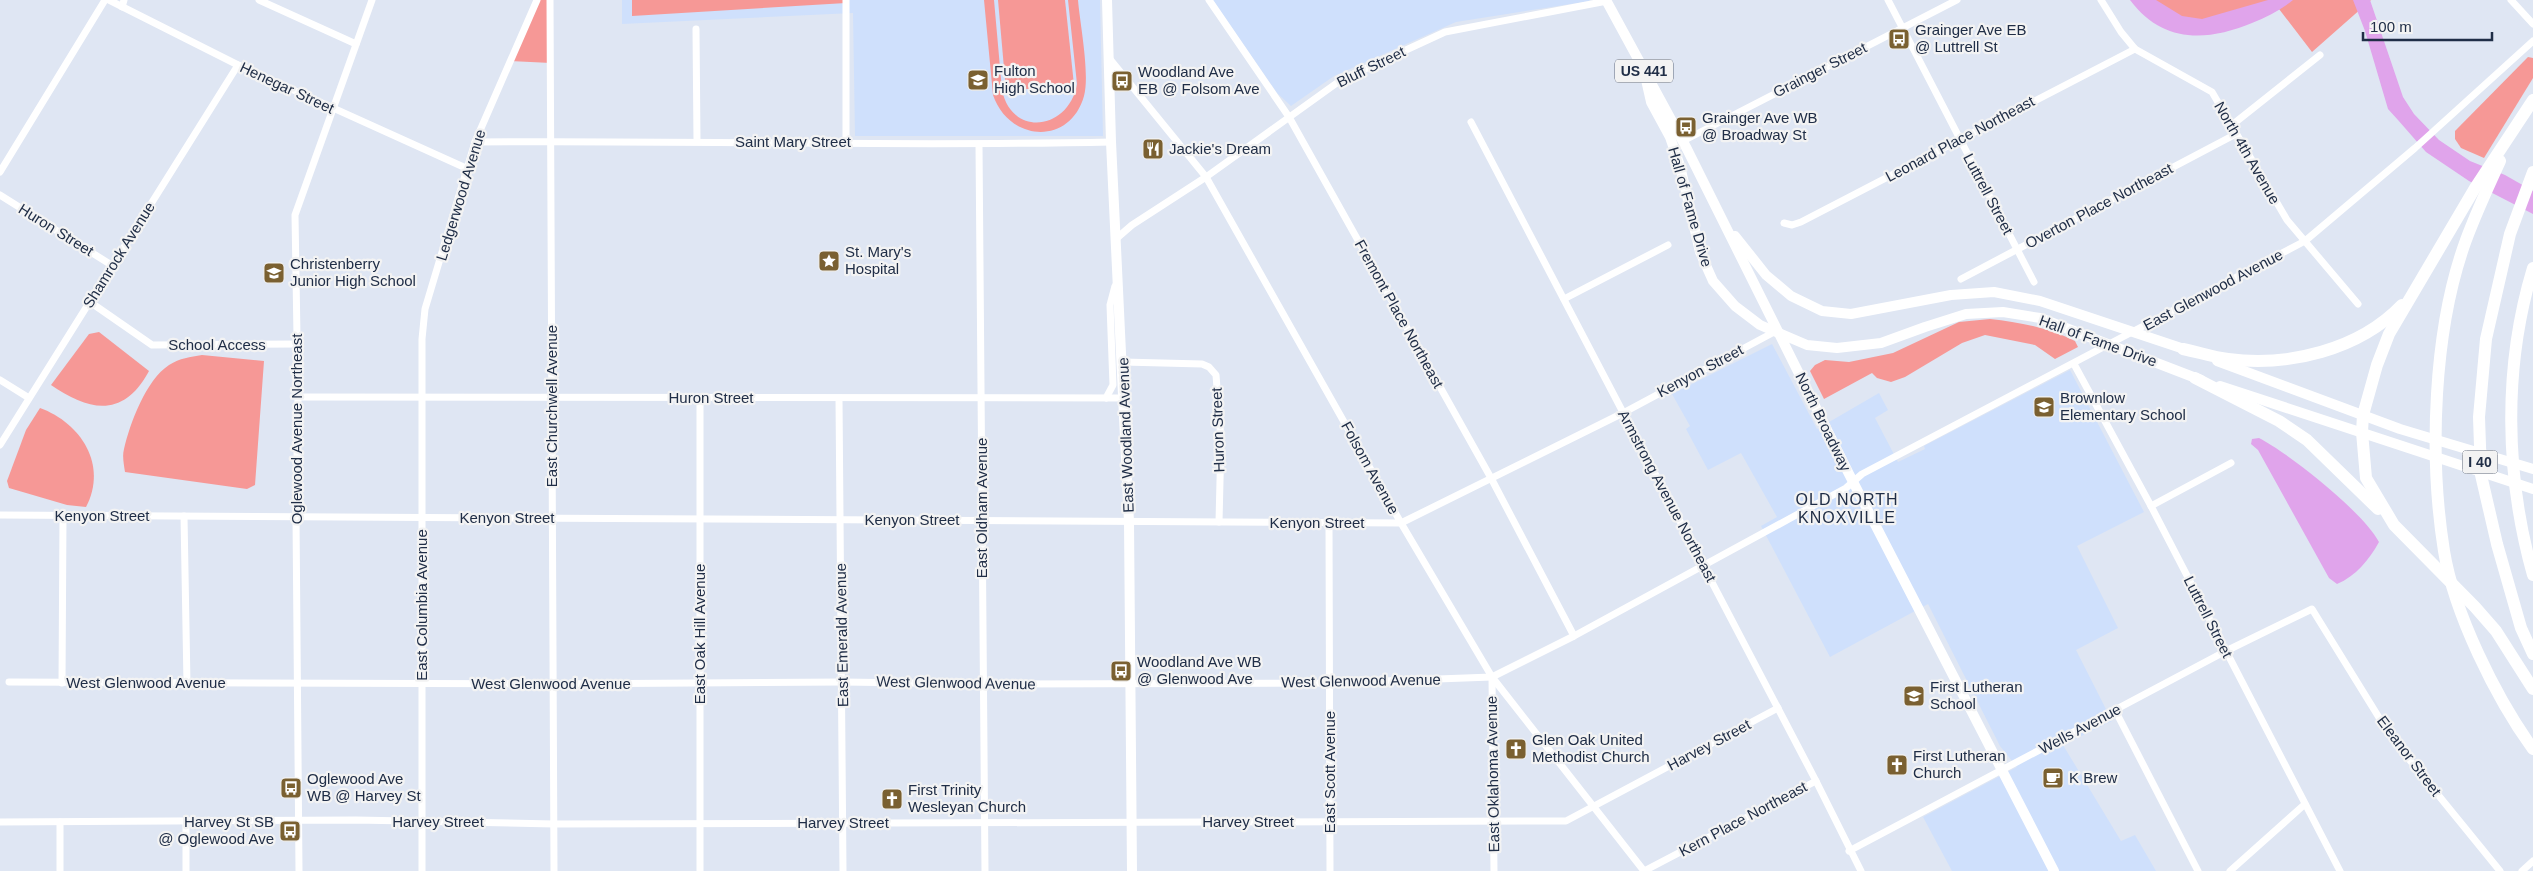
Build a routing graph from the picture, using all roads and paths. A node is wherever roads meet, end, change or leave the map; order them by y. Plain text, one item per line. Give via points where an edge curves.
1 (105, 0) edge
2 (110, 0) edge
3 (259, 0) edge
4 (372, 0) edge
5 (537, 0) edge
6 (550, 0) edge
7 (846, 0) edge
8 (1107, 0) edge
9 (1209, 0) edge
10 (1607, 0) edge
11 (1888, 0) edge
12 (1957, 0) edge
13 (2101, 0) edge
14 (2510, 0) edge
15 (123, 4) edge
16 (2533, 24) edge
17 (1902, 28) junction
18 (696, 29) dead end
19 (2533, 42) edge
20 (356, 44) junction
21 (2135, 49) junction
22 (2320, 55) dead end
23 (1109, 58) junction
24 (238, 65) junction
25 (1644, 71) junction
26 (2533, 100) edge
27 (333, 110) junction
28 (1289, 117) junction
29 (1471, 122) dead end
30 (2519, 122) junction
31 (2232, 125) junction
32 (2236, 134) junction
33 (1959, 140) junction
34 (551, 141) junction
35 (697, 141) junction
36 (1683, 141) junction
37 (474, 142) junction
38 (846, 142) junction
39 (1111, 142) junction
40 (979, 145) junction
41 (468, 169) junction
42 (0, 172) edge
43 (2533, 172) edge
44 (1206, 177) junction
45 (0, 195) edge
46 (1690, 213) junction
47 (1718, 213) junction
48 (1784, 223) dead end
49 (1116, 238) junction
50 (2305, 241) junction
51 (1668, 245) dead end
52 (2017, 250) junction
53 (113, 266) junction
54 (2531, 273) edge
55 (1118, 276) junction
56 (1961, 279) dead end
57 (2034, 282) dead end
58 (2414, 292) junction
59 (1564, 300) junction
60 (90, 302) junction
61 (2358, 304) dead end
62 (1776, 330) junction
63 (422, 339) joint
64 (297, 344) junction
65 (2183, 349) junction
66 (1123, 362) junction
67 (2074, 364) junction
68 (2195, 378) junction
69 (0, 380) edge
70 (298, 397) junction
71 (422, 397) junction
72 (552, 397) junction
73 (29, 398) junction
74 (700, 398) junction
75 (981, 398) junction
76 (1106, 398) junction
77 (1124, 398) junction
78 (839, 399) junction
79 (1623, 413) junction
80 (2363, 415) junction
81 (2362, 432) junction
82 (0, 445) edge
83 (2231, 463) dead end
84 (2533, 469) edge
85 (1491, 478) junction
86 (1853, 482) junction
87 (2533, 489) edge
88 (2151, 506) junction
89 (0, 515) edge
90 (63, 516) junction
91 (184, 516) junction
92 (296, 517) junction
93 (422, 518) junction
94 (552, 518) junction
95 (700, 519) junction
96 (841, 520) junction
97 (982, 521) junction
98 (1129, 522) junction
99 (1218, 522) junction
100 (1329, 523) junction
101 (1401, 523) junction
102 (2394, 526) junction
103 (1704, 566) junction
104 (2533, 575) edge
105 (2312, 609) joint
106 (1574, 636) junction
107 (2226, 651) junction
108 (2533, 654) edge
109 (1492, 677) junction
110 (9, 682) dead end
111 (62, 682) junction
112 (843, 682) junction
113 (1130, 683) junction
114 (1329, 683) junction
115 (187, 684) junction
116 (298, 684) junction
117 (422, 684) junction
118 (553, 684) junction
119 (700, 684) junction
120 (984, 684) junction
121 (2533, 689) edge
122 (1778, 708) junction
123 (2115, 710) junction
124 (2533, 750) edge
125 (2003, 769) junction
126 (1816, 781) junction
127 (2305, 804) junction
128 (1594, 807) junction
129 (298, 821) junction
130 (0, 822) edge
131 (60, 822) junction
132 (186, 822) junction
133 (1330, 822) junction
134 (1494, 822) junction
135 (422, 823) junction
136 (843, 823) junction
137 (985, 823) junction
138 (1132, 823) junction
139 (554, 824) junction
140 (700, 824) junction
141 (1849, 851) junction
142 (2533, 861) edge
143 (60, 871) edge
144 (186, 871) edge
145 (299, 871) edge
146 (422, 871) edge
147 (554, 871) edge
148 (700, 871) edge
149 (843, 871) edge
150 (986, 871) edge
151 (1132, 871) edge
152 (1330, 871) edge
153 (1494, 871) edge
154 (1644, 871) edge
155 (1861, 871) edge
156 (2054, 871) edge
157 (2198, 871) edge
158 (2230, 871) edge
159 (2340, 871) edge
160 (2500, 871) edge
161 (2522, 871) edge

1 - 42 street
2 - 15 street, Henegar Street
3 - 20 street
4 - 20 street, Oglewood Avenue Northeast
5 - 37 street, Ledgerwood Avenue
6 - 34 street, East Churchwell Avenue
7 - 38 street
8 - 23 main road, East Woodland Avenue
9 - 28 street, Fremont Place Northeast
10 - 25 main road, North Broadway / US 441
10 - 28 street, Bluff Street via 1445,32 1341,80
11 - 17 street, Luttrell Street
12 - 17 street, Grainger Street
13 - 21 street, North 4th Avenue
14 - 16 street
15 - 24 street, Henegar Street
17 - 33 street, Luttrell Street
17 - 36 street, Grainger Street
18 - 35 street
19 - 50 street, East Glenwood Avenue
20 - 27 street, Oglewood Avenue Northeast
21 - 31 street, North 4th Avenue via 2212,92
21 - 33 street, Leonard Place Northeast
22 - 31 street
23 - 39 main road, East Woodland Avenue
23 - 44 street, Folsom Avenue
24 - 27 street, Henegar Street
24 - 53 street, Shamrock Avenue
25 - 36 main road, North Broadway / US 441
25 - 46 main road, Hall of Fame Drive via 1652,102 1680,166
26 - 30 highway
27 - 41 street, Henegar Street
27 - 64 street, Oglewood Avenue Northeast via 295,215
28 - 44 street, Bluff Street
28 - 85 street, Fremont Place Northeast
29 - 59 street, Armstrong Avenue Northeast
30 - 58 highway via 2446,235
30 - 124 highway via 2465,242 2443,338 2436,405 2436,471 2444,552 2460,609 2486,669
31 - 32 street, North 4th Avenue
32 - 50 street, North 4th Avenue via 2272,198
32 - 52 street, Overton Place Northeast
33 - 48 street, Leonard Place Northeast via 1801,222
33 - 52 street, Luttrell Street
34 - 35 street, Saint Mary Street
34 - 37 street, Saint Mary Street
34 - 72 street, East Churchwell Avenue
35 - 38 street, Saint Mary Street
36 - 46 main road
36 - 47 main road, North Broadway / US 441
37 - 41 street, Ledgerwood Avenue
38 - 40 street, Saint Mary Street
39 - 40 street, Saint Mary Street
39 - 49 main road, East Woodland Avenue
40 - 75 street, East Oldham Avenue
41 - 63 street, Ledgerwood Avenue via 426,309
43 - 108 highway, I 40 via 2510,234 2486,339 2479,417 2481,475 2521,628
44 - 49 street, Bluff Street
44 - 101 street, Folsom Avenue
45 - 53 street, Huron Street
46 - 68 main road, Hall of Fame Drive via 1700,252 1713,281 1735,306 1760,325 1807,345 1837,348 1881,344 1966,314 2003,312 2040,318
47 - 62 main road, North Broadway / US 441
47 - 65 main road, Hall of Fame Drive via 1766,275 1791,296 1822,311 1851,314 1951,295 1994,292 2040,301
49 - 55 main road, East Woodland Avenue
50 - 61 street, North 4th Avenue
50 - 67 street, East Glenwood Avenue
51 - 59 street
52 - 56 street, Overton Place Northeast
52 - 57 street, Luttrell Street
53 - 60 street, Shamrock Avenue
54 - 104 highway, I 40 via 2513,368 2510,434
55 - 66 main road, East Woodland Avenue
55 - 76 street via 1110,305 1113,385
58 - 65 highway via 2393,314 2372,329 2336,347 2302,357 2265,361 2228,359
58 - 80 highway via 2389,334
59 - 79 street, Armstrong Avenue Northeast
60 - 64 street, School Access via 152,345
60 - 73 street, Shamrock Avenue
62 - 79 street, Kenyon Street
62 - 86 main road, North Broadway / US 441
63 - 71 street, East Columbia Avenue
64 - 70 street, Oglewood Avenue Northeast
65 - 80 main road, Hall of Fame Drive
66 - 77 main road, East Woodland Avenue
66 - 99 street, Huron Street via 1202,364 1216,375 1222,440
67 - 86 street, East Glenwood Avenue via 1862,474
67 - 88 street, Luttrell Street
68 - 81 main road, Hall of Fame Drive
68 - 102 highway via 2278,421 2307,440
69 - 73 street
70 - 71 street, Huron Street
70 - 92 street, Oglewood Avenue Northeast
71 - 72 street, Huron Street
71 - 93 street, East Columbia Avenue
72 - 74 street, Huron Street
72 - 94 street, East Churchwell Avenue
73 - 82 street, Shamrock Avenue
74 - 78 street, Huron Street
74 - 95 street, East Oak Hill Avenue
75 - 76 street, Huron Street
75 - 78 street, Huron Street
75 - 97 street, East Oldham Avenue
76 - 77 street, Huron Street
77 - 98 main road, East Woodland Avenue
78 - 96 street, East Emerald Avenue
79 - 85 street, Kenyon Street
79 - 103 street, Armstrong Avenue Northeast
80 - 81 highway
80 - 84 main road, Hall of Fame Drive
81 - 87 main road, Hall of Fame Drive
81 - 102 highway via 2366,478
83 - 88 street
85 - 101 street, Kenyon Street
85 - 106 street, Fremont Place Northeast
86 - 103 street, West Glenwood Avenue
86 - 125 main road, North Broadway / US 441
88 - 107 street, Luttrell Street
89 - 90 street, Kenyon Street
90 - 91 street, Kenyon Street
90 - 111 street
91 - 92 street, Kenyon Street
91 - 115 street
92 - 93 street, Kenyon Street
92 - 116 street, Oglewood Avenue Northeast
93 - 94 street, Kenyon Street
93 - 117 street, East Columbia Avenue
94 - 95 street, Kenyon Street
94 - 118 street, East Churchwell Avenue
95 - 96 street, Kenyon Street
95 - 119 street, East Oak Hill Avenue
96 - 97 street, Kenyon Street
96 - 112 street, East Emerald Avenue
97 - 98 street, Kenyon Street
97 - 120 street, East Oldham Avenue
98 - 99 street, Kenyon Street
98 - 113 main road, East Woodland Avenue
99 - 100 street, Kenyon Street
100 - 101 street, Kenyon Street
100 - 114 street, East Scott Avenue
101 - 109 street, Folsom Avenue
102 - 121 highway via 2496,631
103 - 106 street, West Glenwood Avenue
103 - 122 street, Armstrong Avenue Northeast
105 - 107 street, Wells Avenue
105 - 160 street, Eleanor Street via 2391,738
106 - 109 street, West Glenwood Avenue
107 - 123 street, Wells Avenue
107 - 127 street, Luttrell Street
109 - 114 street, West Glenwood Avenue
109 - 128 street, Folsom Avenue
109 - 134 street, East Oklahoma Avenue
110 - 111 street, West Glenwood Avenue
111 - 115 street, West Glenwood Avenue
112 - 119 street, West Glenwood Avenue
112 - 120 street, West Glenwood Avenue
112 - 136 street, East Emerald Avenue
113 - 114 street, West Glenwood Avenue
113 - 120 street, West Glenwood Avenue
113 - 138 main road, East Woodland Avenue
114 - 133 street, East Scott Avenue
115 - 116 street, West Glenwood Avenue
116 - 117 street, West Glenwood Avenue
116 - 129 street, Oglewood Avenue Northeast
117 - 118 street, West Glenwood Avenue
117 - 135 street, East Columbia Avenue
118 - 119 street, West Glenwood Avenue
118 - 139 street, East Churchwell Avenue
119 - 140 street, East Oak Hill Avenue
120 - 137 street, East Oldham Avenue
122 - 126 street, Armstrong Avenue Northeast
122 - 128 street, Harvey Street
123 - 125 street, Wells Avenue
123 - 157 street
125 - 141 street, Wells Avenue
125 - 156 main road, North Broadway / US 441
126 - 141 street, Armstrong Avenue Northeast
126 - 154 street, Kern Place Northeast
127 - 158 street
127 - 159 street, Luttrell Street
128 - 134 street, Harvey Street via 1566,821
128 - 154 street, Folsom Avenue
129 - 132 street, Harvey Street
129 - 135 street, Harvey Street
129 - 145 street, Oglewood Avenue Northeast
130 - 131 street, Harvey Street
131 - 132 street, Harvey Street
131 - 143 street
132 - 144 street
133 - 134 street, Harvey Street
133 - 138 street, Harvey Street
133 - 152 street, East Scott Avenue
134 - 153 street, East Oklahoma Avenue
135 - 139 street, Harvey Street
135 - 146 street, East Columbia Avenue
136 - 137 street, Harvey Street
136 - 140 street, Harvey Street
136 - 149 street, East Emerald Avenue
137 - 138 street, Harvey Street
137 - 150 street, East Oldham Avenue
138 - 151 main road, East Woodland Avenue
139 - 140 street, Harvey Street
139 - 147 street, East Churchwell Avenue
140 - 148 street, East Oak Hill Avenue
141 - 155 street, Armstrong Avenue Northeast
142 - 161 street

